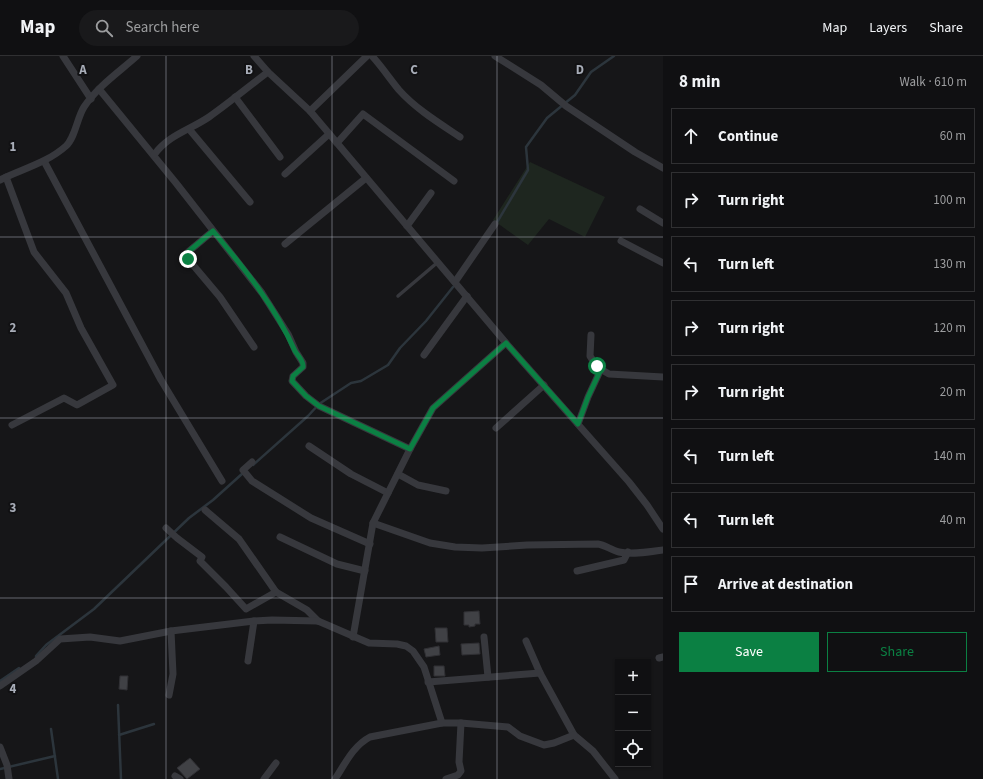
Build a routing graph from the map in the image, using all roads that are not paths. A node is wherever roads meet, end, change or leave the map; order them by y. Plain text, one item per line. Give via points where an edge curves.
1 (63, 56) edge
2 (137, 56) edge
3 (254, 56) edge
4 (367, 56) edge
5 (372, 56) edge
6 (495, 56) edge
7 (268, 72) junction
8 (99, 89) junction
9 (235, 97) junction
10 (91, 99) junction
11 (310, 111) junction
12 (189, 129) junction
13 (329, 134) junction
14 (460, 137) dead end
15 (337, 143) junction
16 (154, 155) junction
17 (280, 158) dead end
18 (44, 161) junction
19 (663, 168) edge
20 (285, 174) dead end
21 (366, 178) junction
22 (3, 179) edge
23 (454, 181) dead end
24 (431, 193) dead end
25 (250, 202) dead end
26 (640, 209) dead end
27 (663, 223) edge
28 (495, 224) dead end
29 (407, 226) junction
30 (213, 231) junction
31 (621, 241) dead end
32 (285, 244) dead end
33 (438, 262) junction
34 (663, 263) edge
35 (455, 282) junction
36 (398, 296) dead end
37 (467, 296) junction
38 (591, 334) dead end
39 (506, 343) junction
40 (254, 348) dead end
41 (424, 356) dead end
42 (601, 369) junction
43 (663, 378) edge
44 (544, 385) junction
45 (578, 424) junction
46 (12, 425) dead end
47 (496, 428) dead end
48 (309, 446) dead end
49 (410, 449) junction
50 (252, 462) dead end
51 (398, 474) junction
52 (222, 481) dead end
53 (446, 491) dead end
54 (388, 493) junction
55 (205, 510) dead end
56 (374, 523) junction
57 (663, 529) edge
58 (170, 532) dead end
59 (280, 537) dead end
60 (370, 544) junction
61 (663, 550) edge
62 (628, 552) junction
63 (365, 571) junction
64 (577, 571) dead end
65 (276, 592) junction
66 (254, 621) junction
67 (318, 622) junction
68 (171, 631) junction
69 (353, 637) junction
70 (484, 637) dead end
71 (526, 641) dead end
72 (248, 661) dead end
73 (540, 673) junction
74 (488, 677) junction
75 (428, 682) junction
76 (0, 686) edge
77 (169, 695) dead end
78 (442, 723) junction
79 (461, 723) junction
80 (574, 735) junction
81 (0, 747) edge
82 (276, 763) dead end
83 (9, 779) edge
84 (264, 779) edge
85 (335, 779) edge
86 (446, 779) edge
87 (615, 779) edge

1 - 10 street
2 - 8 street
3 - 7 street
4 - 11 street
5 - 14 street via 410,100
6 - 19 street via 635,152
7 - 9 street
7 - 11 street
8 - 10 street
8 - 16 street
9 - 12 street
9 - 17 street
10 - 18 street via 84,107 67,146
11 - 13 street
12 - 16 street via 160,146
12 - 25 street
13 - 15 street
13 - 20 street
15 - 21 street
15 - 23 street via 363,114
16 - 30 street
18 - 22 street
18 - 52 street via 161,380
21 - 29 street
21 - 32 street
22 - 46 street via 34,252 66,293 81,328 113,385 77,405 64,398
24 - 29 street
26 - 27 street
28 - 35 street
29 - 33 street
30 - 40 street via 188,252 188,259 220,297
30 - 49 street via 262,293 288,334 303,365 293,376 292,381 317,405
31 - 34 street
33 - 35 street
33 - 36 lane
35 - 37 street
37 - 39 street
37 - 41 street
38 - 42 street via 590,356
39 - 44 street
39 - 49 street via 433,408
42 - 43 street via 609,374
42 - 45 street
44 - 45 street
44 - 47 street
45 - 57 street via 634,488
48 - 54 street via 351,474
49 - 51 street
50 - 60 street via 243,470 252,481 311,518
51 - 53 street via 418,485
51 - 54 street
54 - 56 street
55 - 65 street via 239,539
56 - 60 street
56 - 62 street via 430,543 455,547 598,544 618,552
58 - 65 street via 202,557 200,561 246,609
59 - 63 street via 337,564
60 - 63 street
61 - 62 street
62 - 64 street via 624,560
63 - 69 street
65 - 67 street via 307,610
66 - 67 street
66 - 68 street
66 - 72 street
67 - 69 street
68 - 76 street via 120,641 60,639 36,661
68 - 77 street via 173,674
69 - 75 street via 369,643 406,646 413,651 424,667
70 - 74 street
71 - 73 street
73 - 74 street
73 - 80 street
74 - 75 street
75 - 78 street
78 - 79 street
78 - 85 street via 364,740 355,748
79 - 80 street via 508,727 520,736 544,745
79 - 86 street via 461,771 458,775
80 - 87 street via 593,751
81 - 83 street
82 - 84 street

